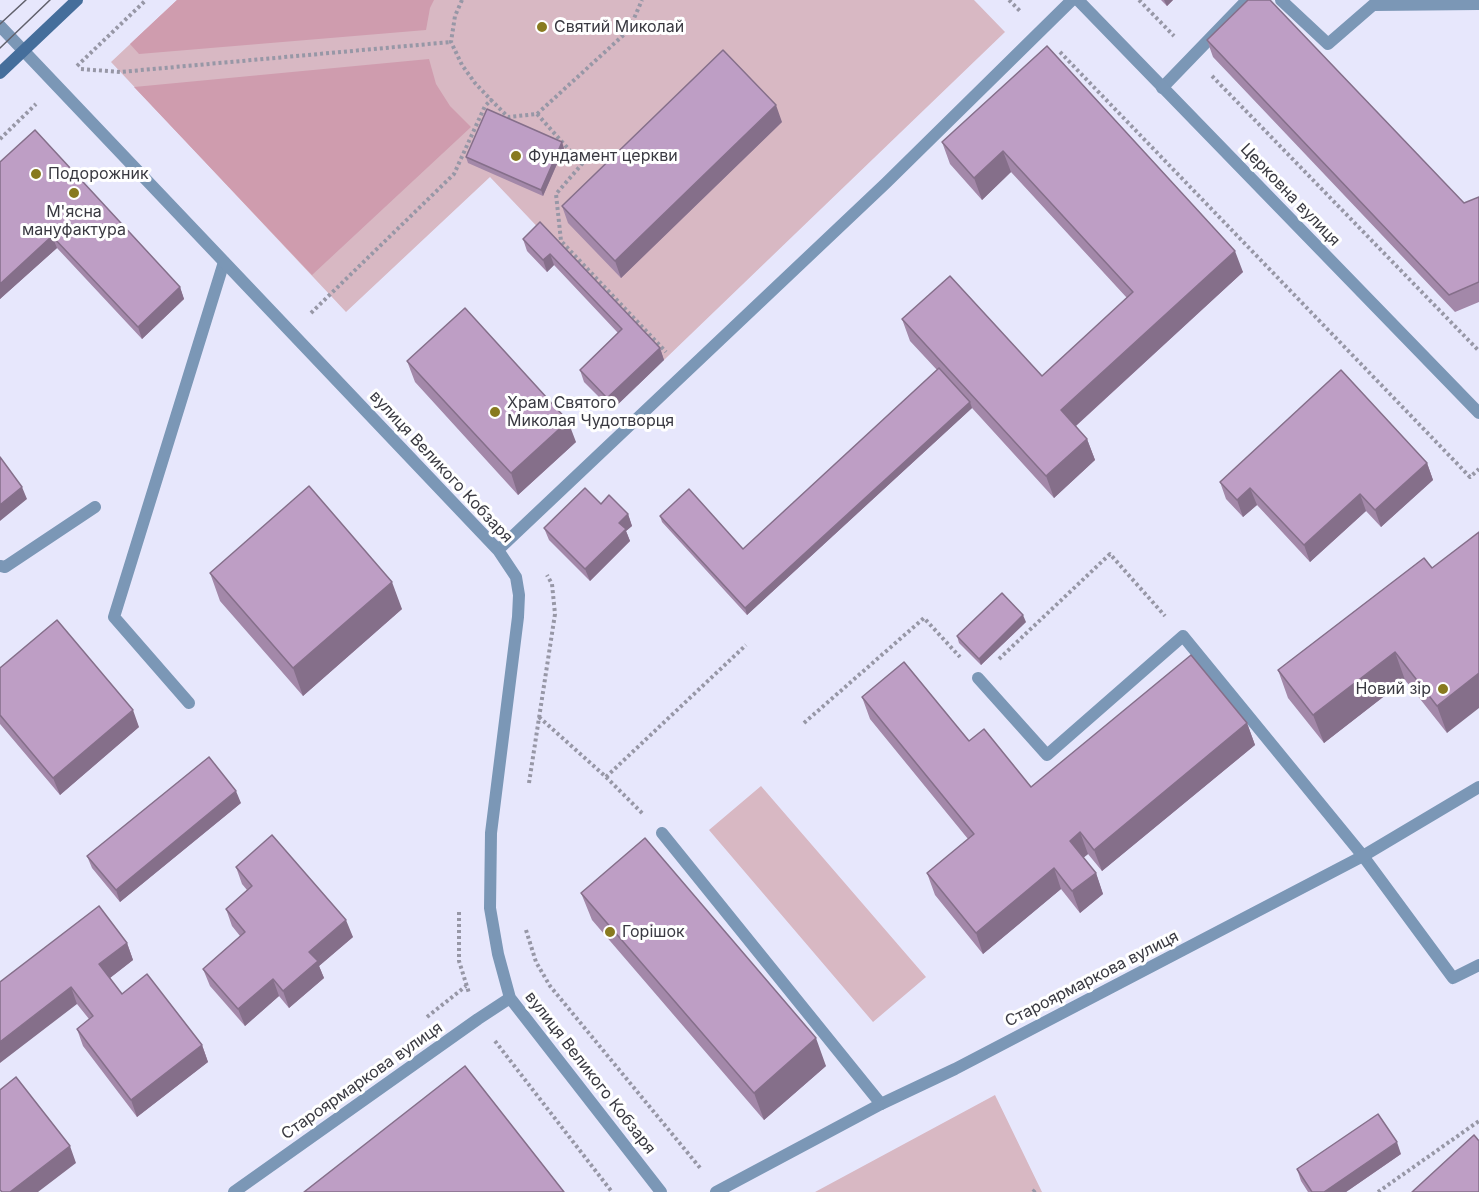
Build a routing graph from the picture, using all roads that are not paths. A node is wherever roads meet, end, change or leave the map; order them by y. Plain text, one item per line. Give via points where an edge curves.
1 (77, 0) edge
2 (1072, 0) edge
3 (1078, 0) edge
4 (1247, 0) edge
5 (1281, 0) edge
6 (1479, 4) edge
7 (0, 26) edge
8 (24, 51) junction
9 (0, 73) edge
10 (1162, 88) junction
11 (224, 262) junction
12 (1477, 407) edge
13 (95, 507) dead end
14 (498, 550) junction
15 (0, 566) edge
16 (978, 678) road end
17 (189, 703) dead end
18 (1479, 787) edge
19 (662, 833) road end
20 (1363, 856) junction
21 (1479, 965) edge
22 (510, 998) junction
23 (881, 1104) junction
24 (718, 1191) edge
25 (234, 1192) edge
26 (661, 1192) edge

1 - 8 main road
2 - 14 street via 886,183
3 - 10 street, Церковна вулиця
4 - 10 street
5 - 6 street via 1328,44 1373,5
7 - 8 street, вулиця Великого Кобзаря
8 - 9 main road
8 - 11 street, вулиця Великого Кобзаря
10 - 12 street, Церковна вулиця
11 - 14 street, вулиця Великого Кобзаря
11 - 17 street via 114,617
13 - 15 street via 5,567
14 - 22 street, вулиця Великого Кобзаря via 516,577 519,596 491,833 490,908
16 - 20 street via 1047,755 1183,636
18 - 20 street, Староярмаркова вулиця
19 - 23 street
20 - 21 street via 1453,978
20 - 23 street, Староярмаркова вулиця
22 - 25 street, Староярмаркова вулиця
22 - 26 street, вулиця Великого Кобзаря
23 - 24 street, Староярмаркова вулиця

